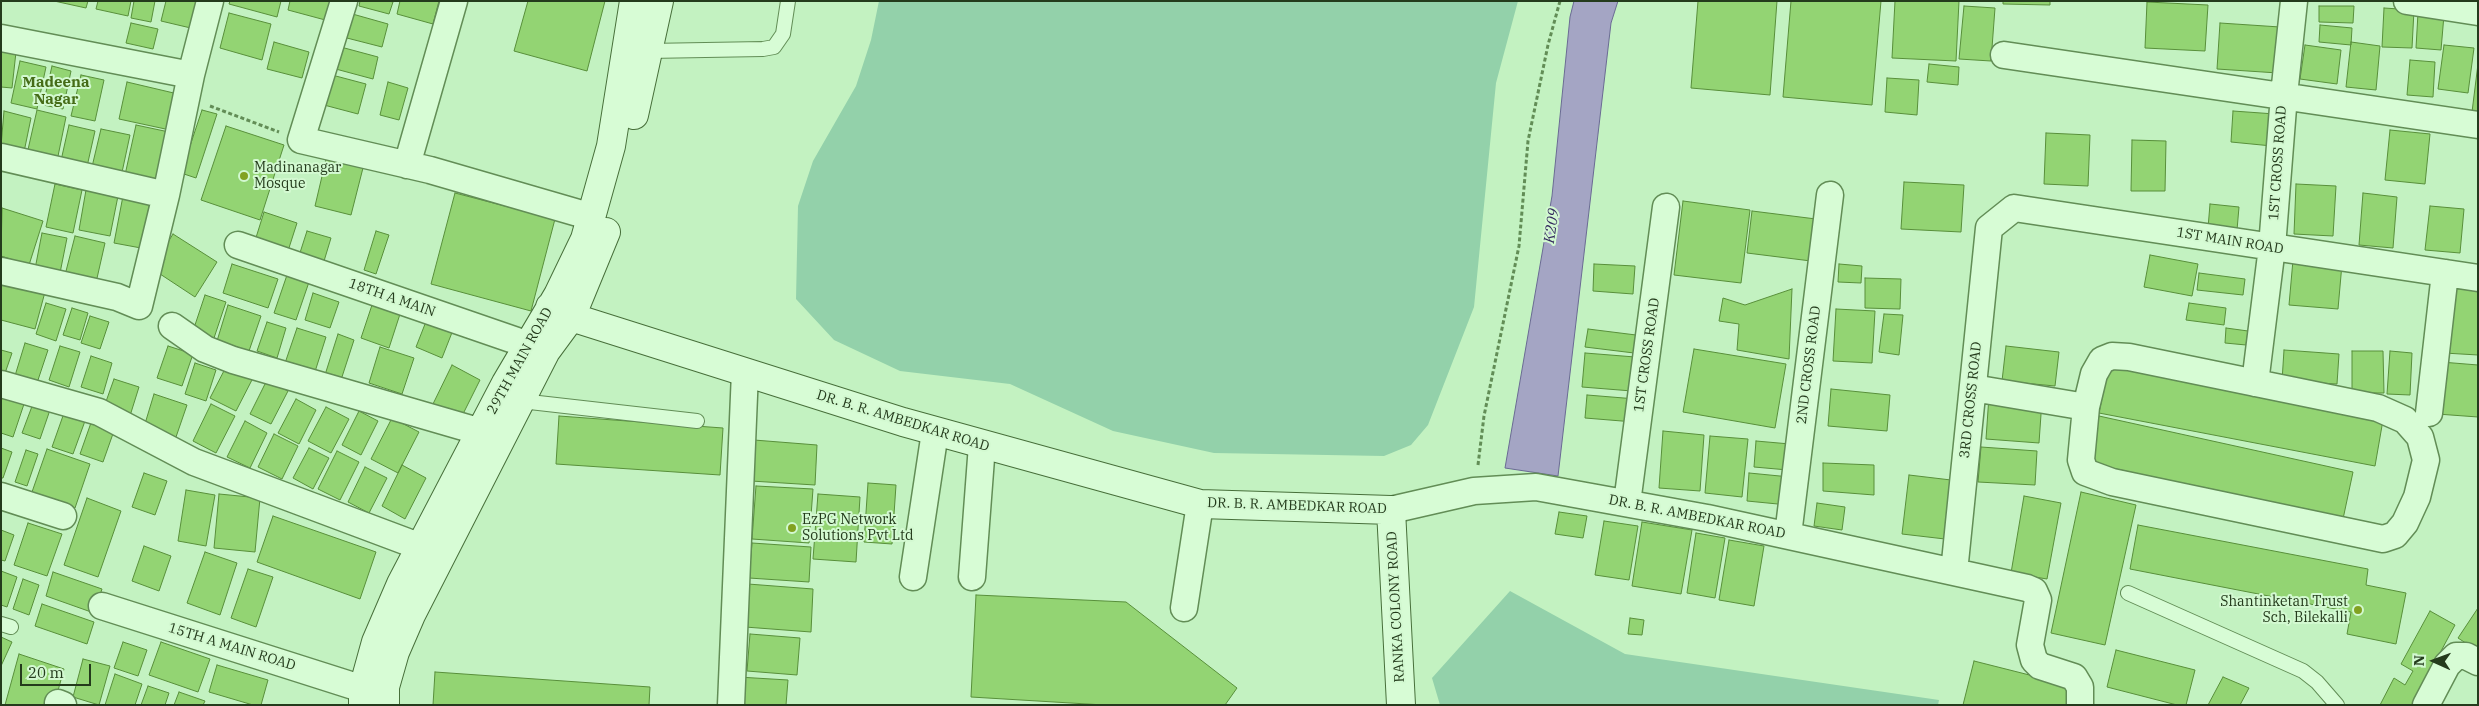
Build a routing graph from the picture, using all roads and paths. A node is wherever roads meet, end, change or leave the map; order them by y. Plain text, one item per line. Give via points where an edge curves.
1 (210, 1) edge
2 (344, 1) edge
3 (454, 1) edge
4 (634, 1) edge
5 (658, 1) edge
6 (788, 1) edge
7 (1560, 1) edge
8 (2294, 1) edge
9 (2407, 1) edge
10 (2478, 12) edge
11 (1, 38) edge
12 (648, 51) junction
13 (2004, 55) dead end
14 (188, 86) junction
15 (2284, 95) junction
16 (2478, 125) edge
17 (301, 140) junction
18 (1, 157) edge
19 (407, 165) junction
20 (166, 195) junction
21 (1830, 195) dead end
22 (1666, 207) dead end
23 (592, 217) junction
24 (1989, 228) joint
25 (238, 245) dead end
26 (2272, 247) junction
27 (1, 270) edge
28 (2444, 273) junction
29 (2478, 278) edge
30 (560, 312) junction
31 (172, 326) dead end
32 (536, 348) junction
33 (745, 372) junction
34 (1, 384) edge
35 (2255, 384) junction
36 (1972, 388) junction
37 (521, 401) junction
38 (2086, 407) junction
39 (2429, 413) dead end
40 (697, 421) dead end
41 (480, 432) junction
42 (935, 432) junction
43 (982, 445) junction
44 (1474, 491) junction
45 (1, 496) edge
46 (1627, 503) junction
47 (1200, 504) junction
48 (1392, 510) junction
49 (63, 516) dead end
50 (1788, 536) junction
51 (421, 547) junction
52 (1954, 572) junction
53 (913, 577) dead end
54 (972, 577) dead end
55 (2128, 593) dead end
56 (102, 606) dead end
57 (1184, 608) dead end
58 (2478, 662) edge
59 (363, 697) edge
60 (385, 705) edge
61 (731, 705) edge
62 (1401, 705) edge
63 (2080, 705) edge
64 (2337, 705) edge
65 (2426, 705) edge

1 - 14 street
2 - 17 street
3 - 19 street
4 - 23 main road, 29TH MAIN ROAD via 611,146
5 - 12 main road, 29TH MAIN ROAD
6 - 12 lane via 783,34 774,47
7 - 44 path via 1528,142 1519,246 1484,416
8 - 15 street, 1ST CROSS ROAD
9 - 10 street
11 - 14 street
12 - 30 main road, 29TH MAIN ROAD via 603,243
13 - 15 street
14 - 17 path
14 - 20 street
15 - 16 street
15 - 26 street, 1ST CROSS ROAD
17 - 19 street
18 - 20 street
19 - 23 street
20 - 27 street via 139,306 117,297
21 - 50 street, 2ND CROSS ROAD
22 - 46 street, 1ST CROSS ROAD
23 - 30 main road, 29TH MAIN ROAD
24 - 26 street, 1ST MAIN ROAD via 2014,208
24 - 36 street, 3RD CROSS ROAD
25 - 32 street, 18TH A MAIN
26 - 28 street, 1ST MAIN ROAD
26 - 35 street, 1ST CROSS ROAD
28 - 29 street, 1ST MAIN ROAD
28 - 39 street
30 - 32 main road, 29TH MAIN ROAD
30 - 33 main road, DR. B. R. AMBEDKAR ROAD
31 - 41 street via 205,349 233,360
32 - 37 main road, 29TH MAIN ROAD
32 - 41 main road, 29TH MAIN ROAD
33 - 42 main road, DR. B. R. AMBEDKAR ROAD
33 - 61 street
34 - 51 street via 99,412 194,462
35 - 38 street via 2112,356 2102,360 2094,374
35 - 38 street via 2378,408 2410,425 2420,436 2426,460 2417,497 2405,523 2395,535 2383,539 2112,482 2085,472 2081,460
36 - 38 street
36 - 52 street, 3RD CROSS ROAD
37 - 40 lane
37 - 60 main road, 29TH MAIN ROAD via 411,615 385,687
41 - 51 main road, 29TH MAIN ROAD
42 - 43 main road, DR. B. R. AMBEDKAR ROAD
42 - 53 street
43 - 47 main road, DR. B. R. AMBEDKAR ROAD
43 - 54 street
44 - 46 street, DR. B. R. AMBEDKAR ROAD via 1536,487
44 - 48 street, DR. B. R. AMBEDKAR ROAD
45 - 49 street
46 - 50 street, DR. B. R. AMBEDKAR ROAD
47 - 48 main road, DR. B. R. AMBEDKAR ROAD
47 - 57 street
48 - 62 main road, RANKA COLONY ROAD
50 - 52 street, DR. B. R. AMBEDKAR ROAD
51 - 59 main road, 29TH MAIN ROAD via 376,642
52 - 63 street, DR. B. R. AMBEDKAR ROAD via 2034,591 2038,600 2031,653 2040,666 2074,677 2080,687
55 - 64 lane via 2303,671 2318,682
56 - 59 street, 15TH A MAIN ROAD
58 - 65 street via 2466,656 2456,656 2446,665

